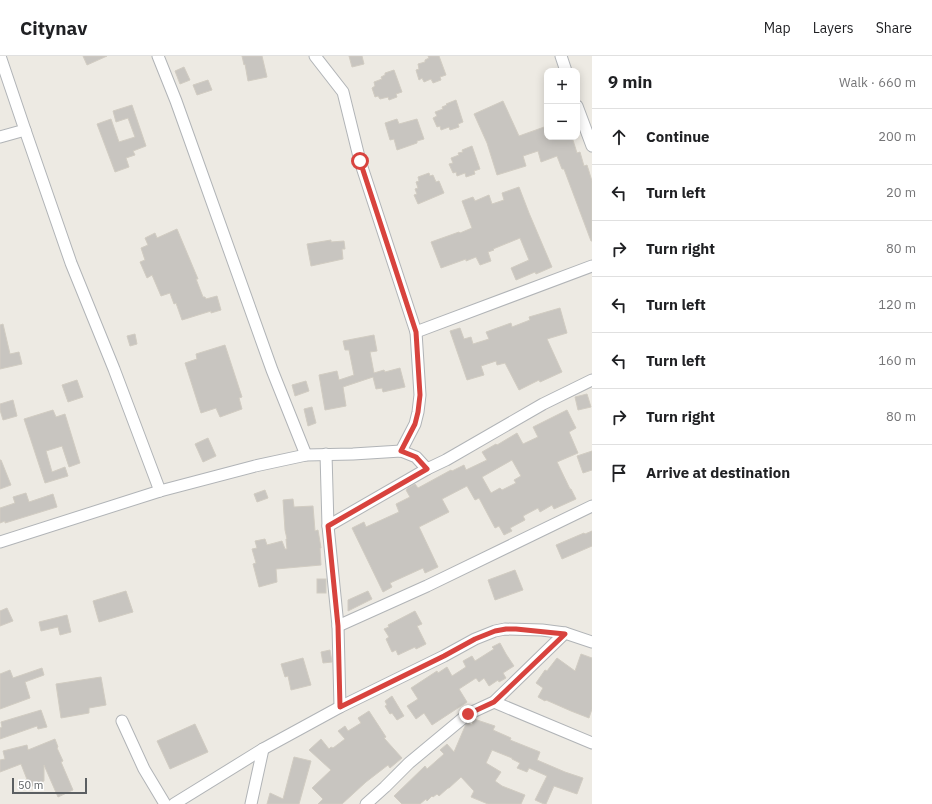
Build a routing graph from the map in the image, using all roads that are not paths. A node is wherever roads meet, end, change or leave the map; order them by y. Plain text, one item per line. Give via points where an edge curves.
1 (0, 56) edge
2 (158, 56) edge
3 (315, 56) edge
4 (561, 56) edge
5 (565, 68) edge
6 (580, 114) edge
7 (25, 130) junction
8 (0, 138) edge
9 (592, 146) edge
10 (592, 266) edge
11 (416, 332) junction
12 (592, 380) edge
13 (401, 451) junction
14 (326, 454) junction
15 (306, 455) junction
16 (427, 469) junction
17 (160, 491) junction
18 (592, 506) edge
19 (328, 526) junction
20 (0, 542) edge
21 (338, 626) junction
22 (565, 634) junction
23 (592, 642) edge
24 (494, 702) junction
25 (340, 707) junction
26 (122, 721) dead end
27 (592, 743) edge
28 (263, 749) junction
29 (165, 804) edge
30 (174, 804) edge
31 (251, 804) edge
32 (366, 804) edge

1 - 7 street
2 - 15 street via 272,370
3 - 11 street via 343,92 360,161
4 - 5 street
6 - 9 street
7 - 8 street
7 - 17 street via 71,263
10 - 11 street
11 - 13 street via 420,395 418,412 415,424
12 - 16 street via 543,404
13 - 14 street
13 - 16 street via 416,457
14 - 15 street
14 - 19 street
15 - 17 street
16 - 19 street
17 - 20 street
18 - 21 street
19 - 21 street
21 - 25 street
22 - 23 street
22 - 24 street
22 - 25 street via 516,629 495,631
24 - 27 street
24 - 32 street via 468,714 409,763
25 - 28 street
26 - 29 street via 144,769
28 - 30 street
28 - 31 street

